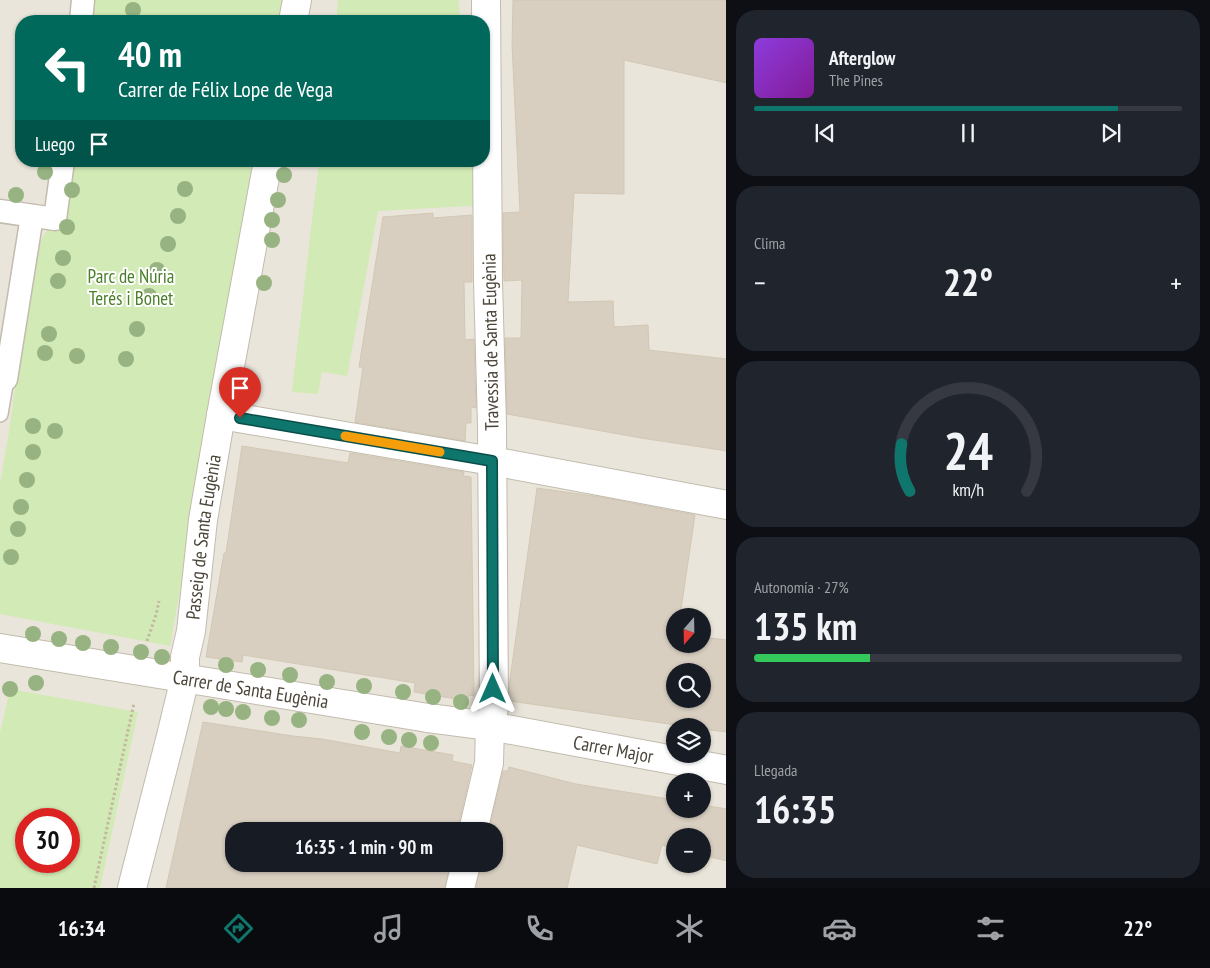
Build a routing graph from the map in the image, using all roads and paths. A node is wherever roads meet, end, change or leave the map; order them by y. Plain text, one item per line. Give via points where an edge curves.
1 (83, 0) edge
2 (297, 0) edge
3 (486, 0) edge
4 (82, 15) edge
5 (294, 15) edge
6 (486, 15) edge
7 (61, 167) edge
8 (267, 167) edge
9 (487, 167) edge
10 (0, 211) edge
11 (32, 216) junction
12 (6, 379) joint
13 (0, 414) edge
14 (221, 415) junction
15 (492, 461) junction
16 (726, 505) edge
17 (0, 648) edge
18 (185, 678) junction
19 (495, 727) junction
20 (726, 770) edge
21 (475, 822) edge
22 (464, 872) edge
23 (132, 888) edge
24 (460, 888) edge

1 - 4 street
2 - 5 street
3 - 6 street, Travessia de Santa Eugènia
7 - 11 street via 55,219
8 - 14 street, Passeig de Santa Eugènia
9 - 15 street, Travessia de Santa Eugènia
10 - 11 street
11 - 12 street
12 - 13 lane
14 - 15 street
14 - 18 street, Passeig de Santa Eugènia via 203,520
15 - 16 street
15 - 19 street, Travessia de Santa Eugènia
17 - 18 street, Carrer de Santa Eugènia
18 - 19 street, Carrer de Santa Eugènia
18 - 23 street, Passeig de Santa Eugènia
19 - 20 street, Carrer Major
19 - 21 street, Travessia de Santa Eugènia
22 - 24 street

